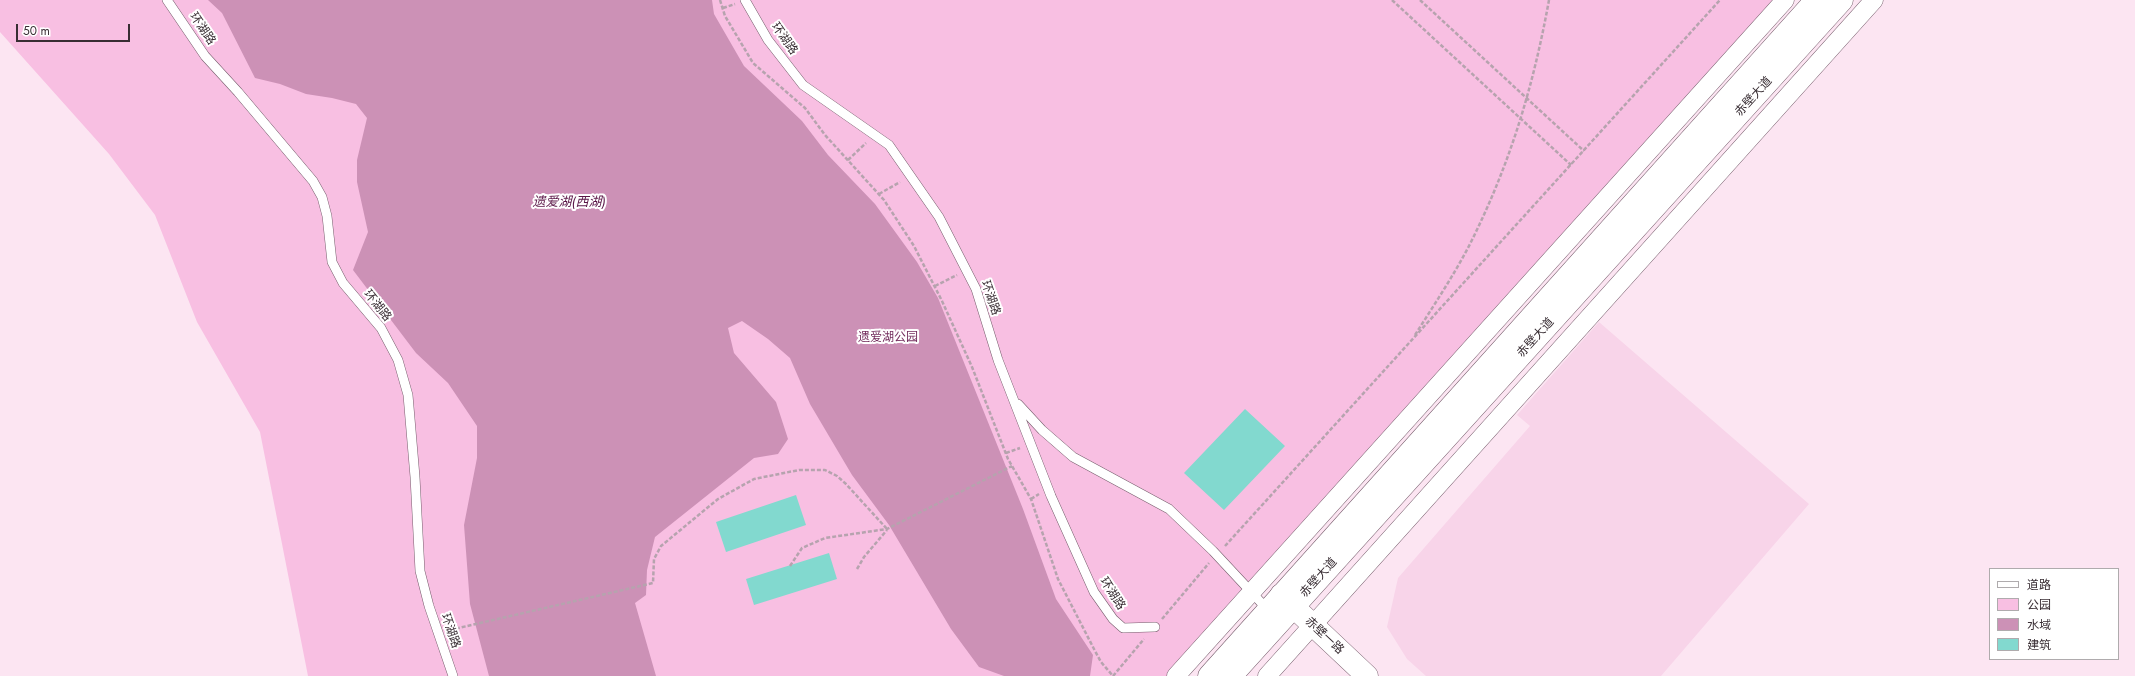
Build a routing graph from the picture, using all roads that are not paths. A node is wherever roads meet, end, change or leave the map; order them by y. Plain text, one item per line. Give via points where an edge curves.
1 (168, 0) edge
2 (745, 0) edge
3 (1785, 0) edge
4 (1816, 0) edge
5 (1842, 0) edge
6 (1874, 0) edge
7 (1016, 402) junction
8 (1252, 592) junction
9 (1281, 604) junction
10 (1313, 625) junction
11 (1155, 627) road end
12 (453, 676) edge
13 (1176, 676) edge
14 (1208, 676) edge
15 (1231, 676) edge
16 (1268, 676) edge
17 (1367, 676) edge

1 - 12 lane, 环湖路 via 205,56 313,181 322,197 327,216 332,262 343,283 381,328 398,360 408,395 420,571
2 - 7 lane, 环湖路 via 768,40 802,85 888,145 939,217 976,289 998,360
3 - 8 street
4 - 9 main road, 赤壁大道
5 - 9 main road, 赤壁大道
6 - 10 street
7 - 8 lane via 1042,430 1073,457 1169,509
7 - 11 lane, 环湖路 via 1051,496 1094,592 1113,619 1123,628
8 - 9 lane
8 - 13 street
9 - 10 main road, 赤壁一路
9 - 14 main road, 赤壁大道
9 - 15 main road, 赤壁大道
10 - 16 street
10 - 17 main road, 赤壁一路

